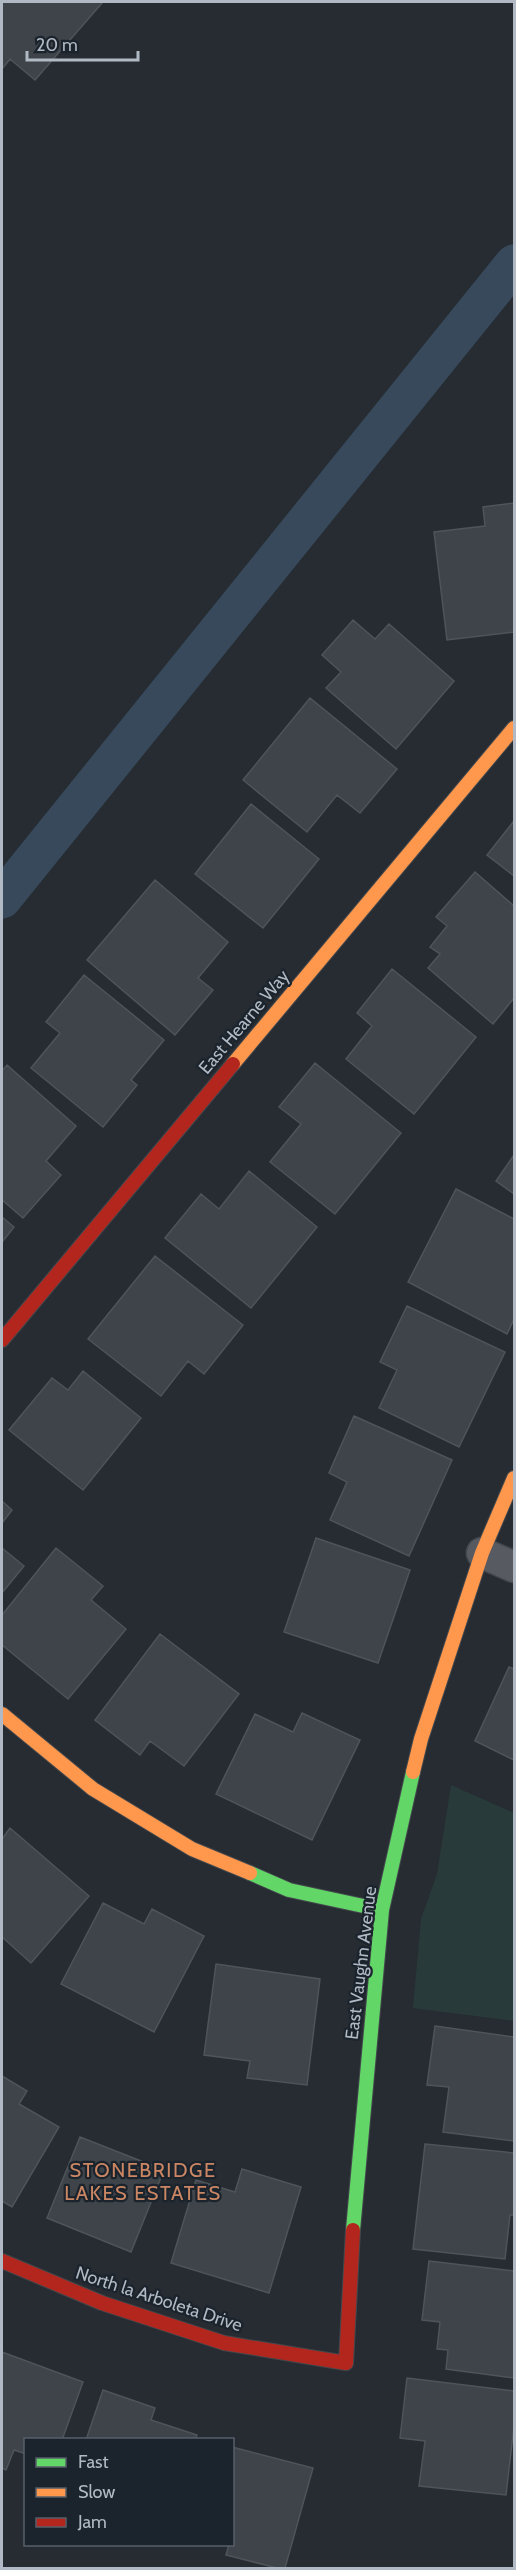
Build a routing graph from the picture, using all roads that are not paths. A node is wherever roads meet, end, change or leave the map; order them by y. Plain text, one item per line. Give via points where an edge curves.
1 (514, 728) edge
2 (2, 1340) edge
3 (514, 1478) edge
4 (482, 1553) junction
5 (514, 1566) edge
6 (2, 1714) edge
7 (382, 1910) junction
8 (2, 2261) edge
9 (346, 2364) joint

1 - 2 street, East Hearne Way
3 - 4 street, East Vaughn Avenue
4 - 5 street
4 - 7 street, East Vaughn Avenue via 421,1739
6 - 7 street via 93,1788 192,1849 289,1890
7 - 9 street, East Vaughn Avenue via 352,2241
8 - 9 street, North la Arboleta Drive via 102,2303 224,2343

